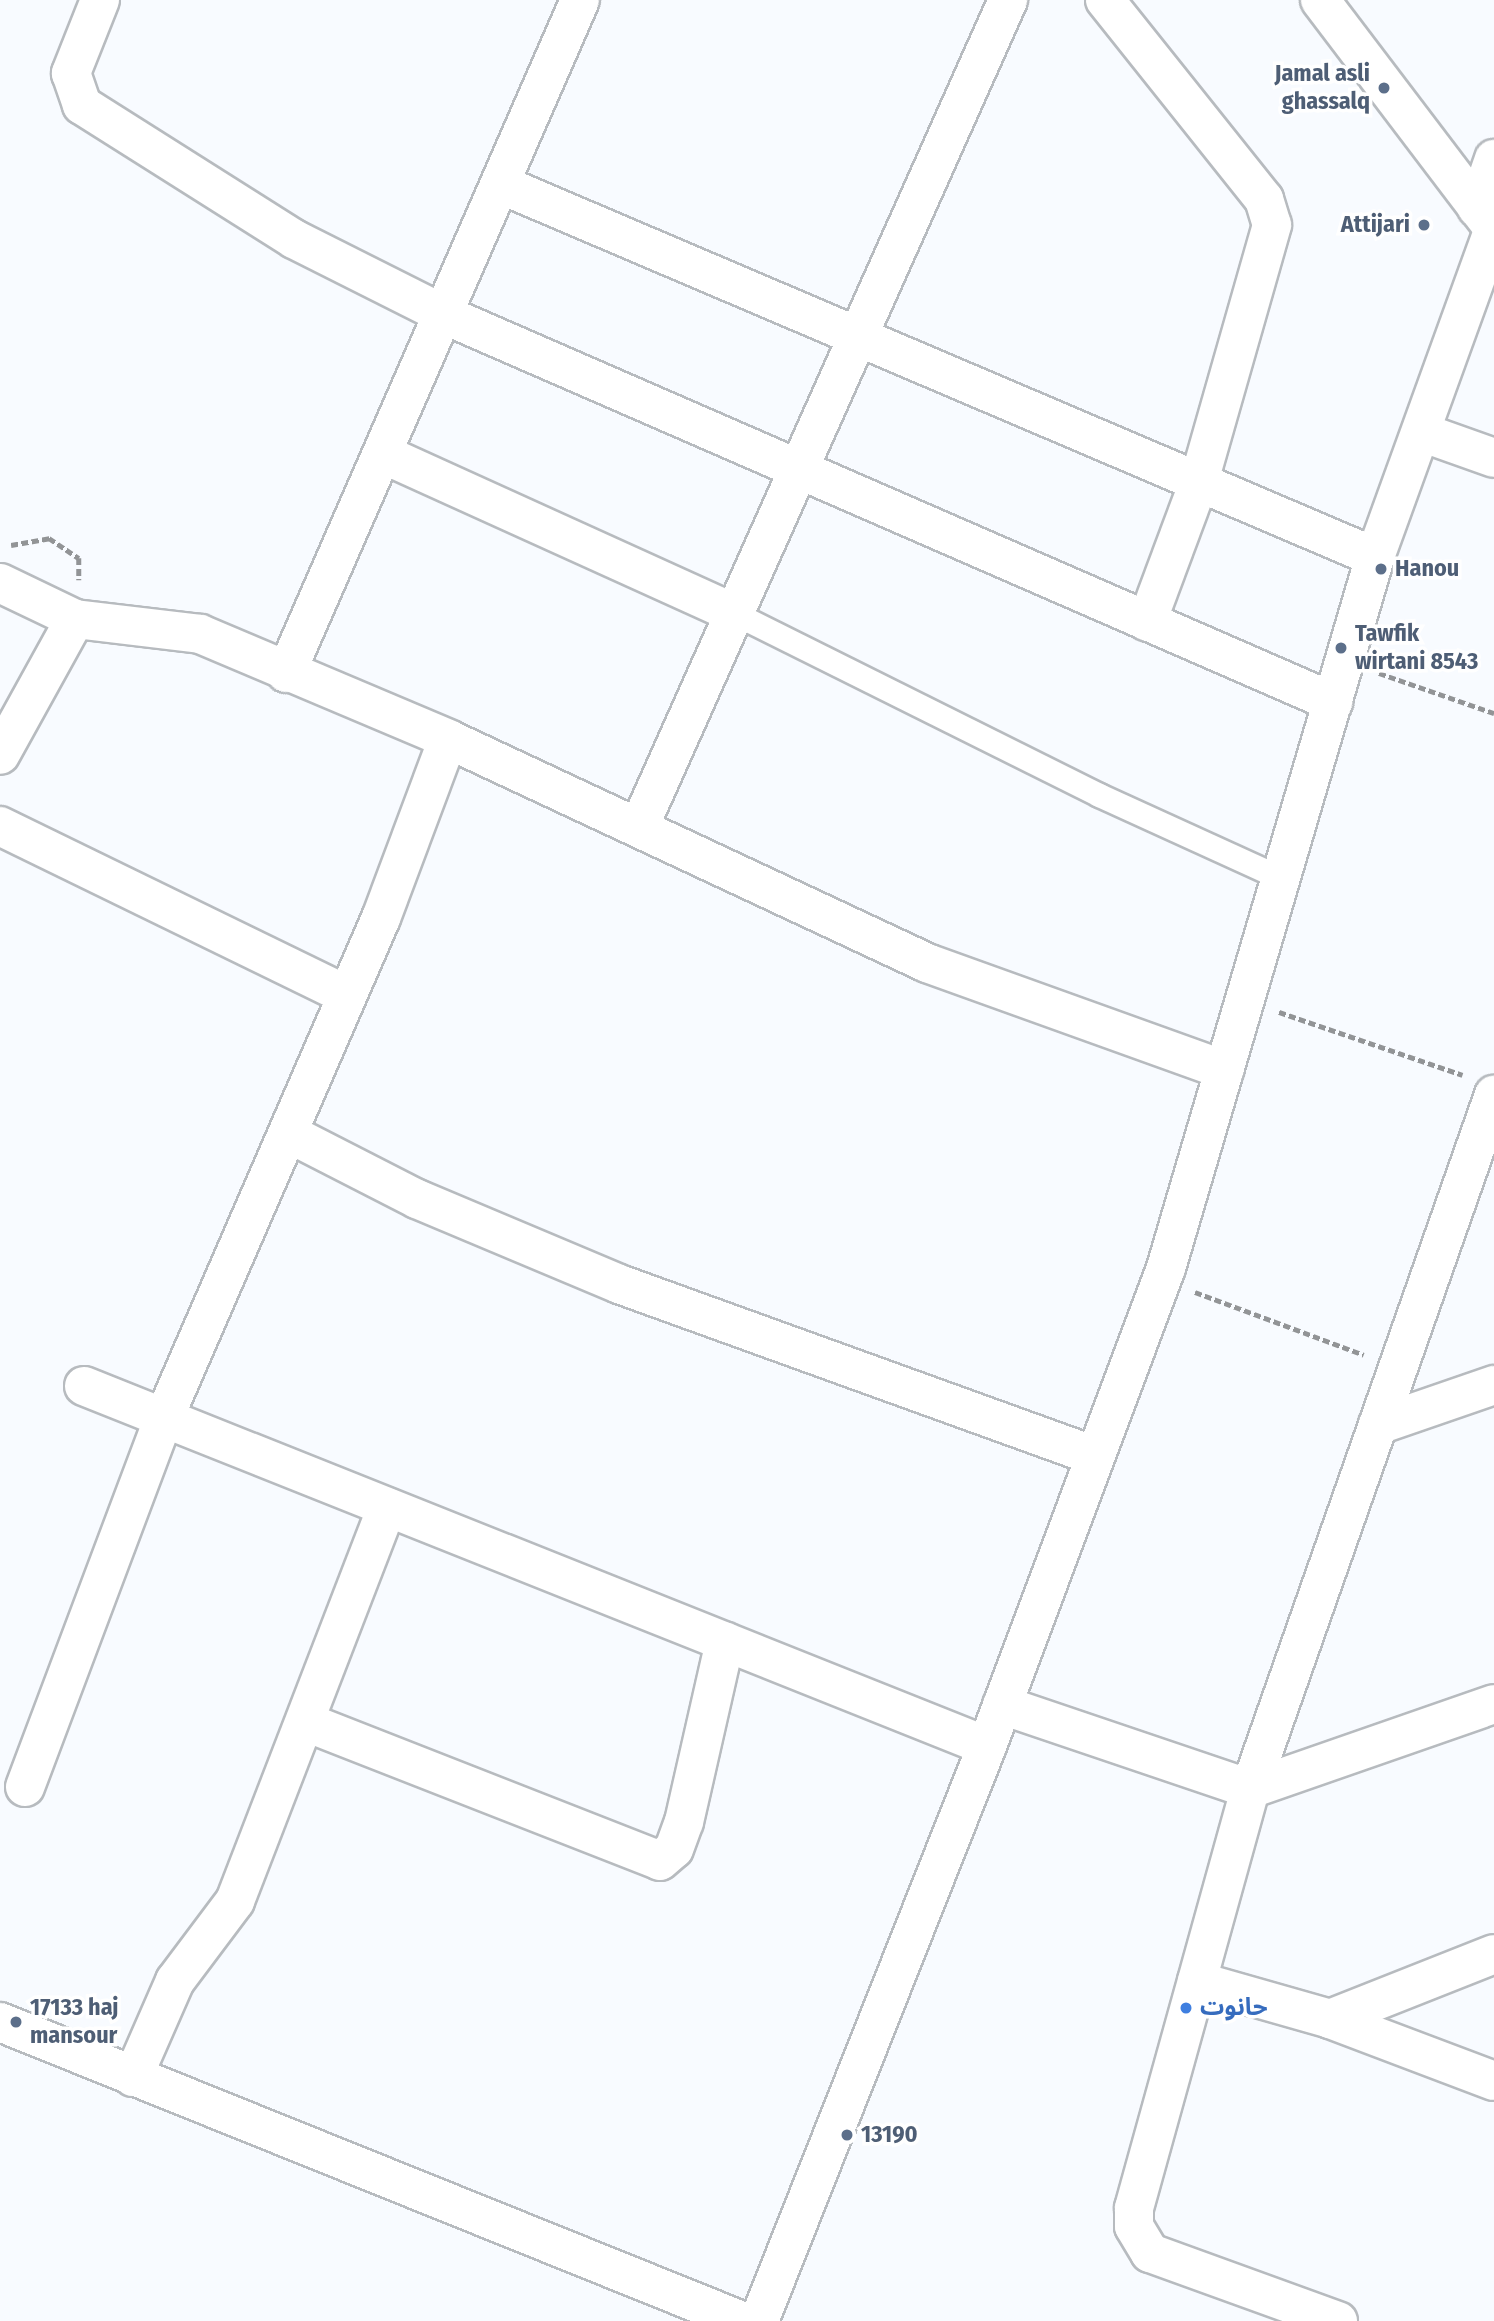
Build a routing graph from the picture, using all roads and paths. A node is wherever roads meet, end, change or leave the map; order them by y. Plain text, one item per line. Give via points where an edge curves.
1 (100, 0) edge
2 (580, 0) edge
3 (1008, 0) edge
4 (1105, 0) edge
5 (1320, 0) edge
6 (1494, 159) edge
7 (499, 184) junction
8 (1488, 222) edge
9 (445, 315) junction
10 (855, 335) junction
11 (1421, 432) junction
12 (383, 454) junction
13 (1494, 458) edge
14 (794, 468) junction
15 (1199, 482) junction
16 (0, 547) edge
17 (1375, 557) junction
18 (0, 583) edge
19 (732, 612) junction
20 (75, 619) junction
21 (1147, 622) junction
22 (1345, 661) junction
23 (286, 673) junction
24 (1333, 702) junction
25 (1494, 713) edge
26 (449, 738) junction
27 (0, 755) edge
28 (0, 826) edge
29 (639, 827) junction
30 (1281, 878) junction
31 (345, 994) junction
32 (1245, 1001) junction
33 (1224, 1070) junction
34 (1481, 1086) edge
35 (290, 1133) junction
36 (1162, 1280) junction
37 (1398, 1367) junction
38 (1494, 1385) edge
39 (83, 1386) dead end
40 (163, 1420) junction
41 (1378, 1425) junction
42 (1095, 1456) junction
43 (387, 1507) junction
44 (725, 1642) junction
45 (1494, 1704) edge
46 (1002, 1705) junction
47 (306, 1721) junction
48 (987, 1746) junction
49 (24, 1787) dead end
50 (1250, 1789) junction
51 (1494, 1954) edge
52 (1197, 1981) junction
53 (1330, 2018) junction
54 (0, 2022) edge
55 (133, 2077) junction
56 (1494, 2081) edge
57 (742, 2321) edge
58 (759, 2321) edge
59 (1338, 2321) edge

1 - 9 street via 71,73 82,105 294,239
2 - 7 street
3 - 10 street
4 - 15 street via 1271,213
5 - 8 street
6 - 8 street
7 - 9 street
7 - 10 street
8 - 11 street
9 - 12 street
9 - 14 street
10 - 14 street
10 - 15 street
11 - 13 street
11 - 17 street
12 - 19 street
12 - 23 street
14 - 19 street
14 - 21 street
15 - 17 street
15 - 21 street
16 - 20 path via 49,538 79,558
17 - 22 street
18 - 20 street
19 - 29 street
19 - 30 lane via 1135,813
20 - 23 street via 200,634
20 - 27 street
21 - 24 street
22 - 24 street
22 - 25 path
23 - 26 street
24 - 30 street
26 - 29 street
26 - 31 street
28 - 31 street
29 - 33 street via 927,962
30 - 32 street
31 - 35 street
32 - 33 street
32 - 34 path
33 - 36 street
34 - 37 street
35 - 40 street
35 - 42 street via 417,1199 619,1284
36 - 37 path
36 - 42 street
37 - 41 street
38 - 41 street
39 - 40 street
40 - 43 street
40 - 49 street
41 - 50 street
42 - 46 street
43 - 44 street
43 - 47 street
44 - 47 street via 684,1822 674,1849 660,1861
44 - 48 street
45 - 50 street
46 - 48 street
46 - 50 street
47 - 55 street via 234,1901 175,1981
48 - 58 street
50 - 52 street
51 - 53 street
52 - 53 street
52 - 59 street via 1133,2208 1140,2241 1150,2253
53 - 56 street
54 - 55 street
55 - 57 street

